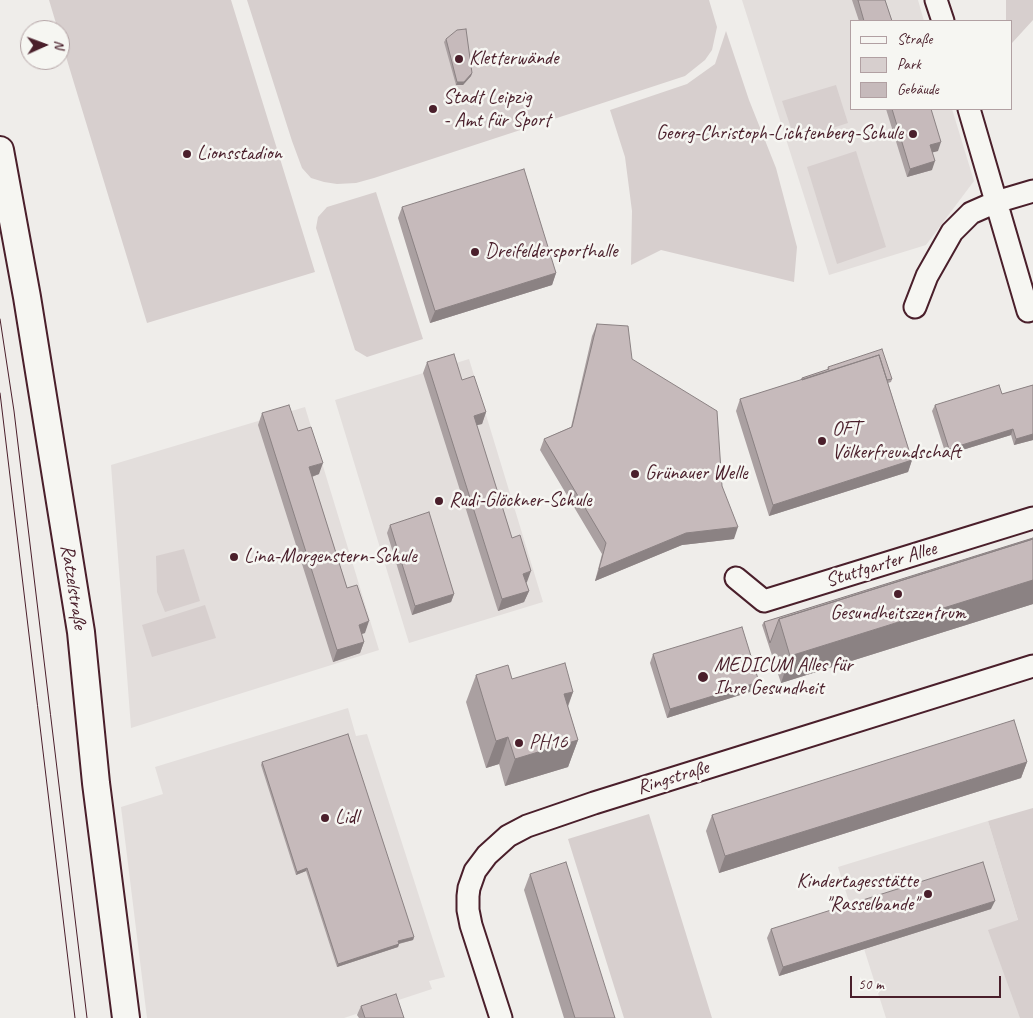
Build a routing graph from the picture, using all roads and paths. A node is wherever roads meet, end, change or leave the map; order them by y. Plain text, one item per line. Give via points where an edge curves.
1 (936, 0) edge
2 (943, 20) edge
3 (969, 110) edge
4 (1, 156) edge
5 (1033, 191) edge
6 (996, 202) junction
7 (915, 307) dead end
8 (1028, 311) dead end
9 (1033, 518) edge
10 (736, 578) dead end
11 (1033, 666) edge
12 (126, 1018) edge
13 (501, 1018) edge

1 - 2 street
3 - 6 street
4 - 12 main road, Ratzelstraße via 81,632 98,802
5 - 6 street
6 - 7 street via 972,214 952,232 927,276
6 - 8 street
9 - 10 street, Stuttgarter Allee via 764,601
11 - 13 street, Ringstraße via 594,803 527,826 508,836 475,871 468,896 471,925

